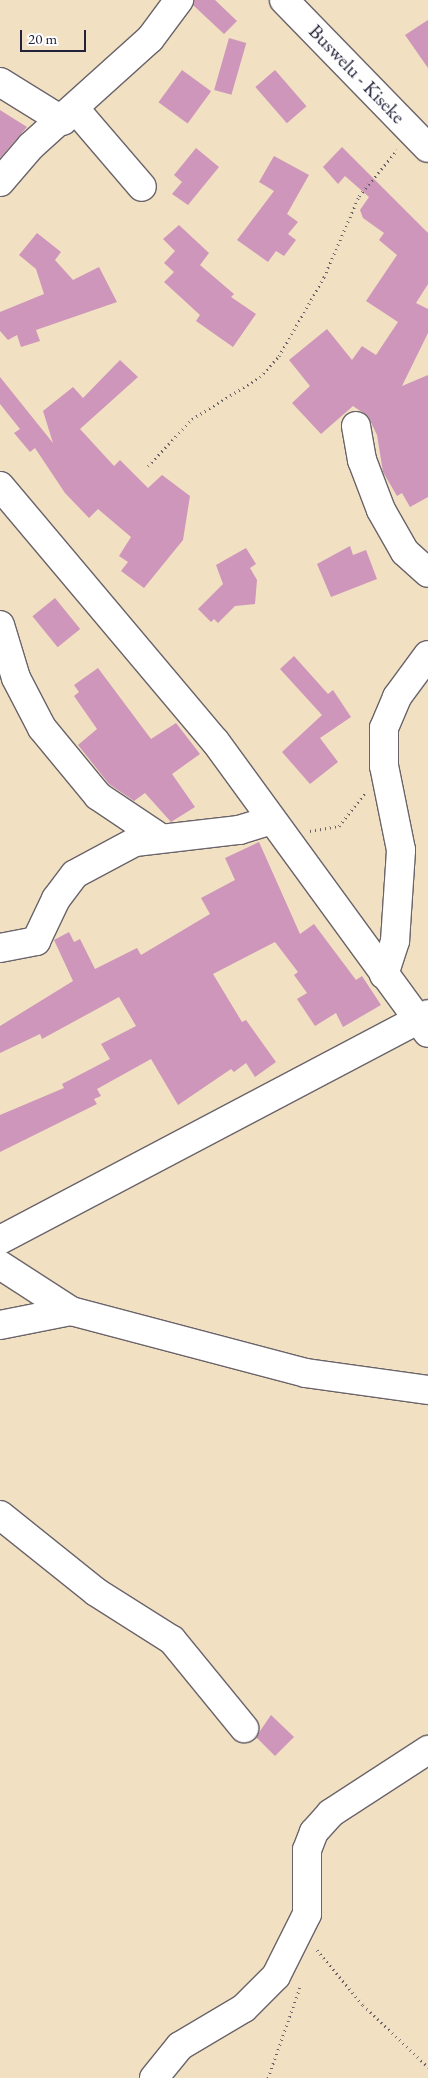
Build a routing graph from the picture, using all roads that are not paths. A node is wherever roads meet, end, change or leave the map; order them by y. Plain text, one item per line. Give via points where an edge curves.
1 (180, 0) edge
2 (284, 0) edge
3 (0, 82) edge
4 (69, 116) junction
5 (420, 139) edge
6 (0, 182) edge
7 (142, 188) dead end
8 (356, 426) dead end
9 (0, 486) edge
10 (428, 574) edge
11 (0, 625) edge
12 (428, 655) edge
13 (279, 829) junction
14 (159, 837) junction
15 (0, 948) edge
16 (384, 974) junction
17 (424, 1022) edge
18 (0, 1240) edge
19 (0, 1265) edge
20 (71, 1311) junction
21 (0, 1325) edge
22 (428, 1390) edge
23 (0, 1516) edge
24 (244, 1728) dead end
25 (428, 1750) edge
26 (154, 2078) edge

1 - 4 street via 150,39
2 - 5 street, Buswelu - Kiseke
3 - 4 street
4 - 6 street via 31,146
4 - 7 street
8 - 10 street via 364,467 381,510 405,552
9 - 13 street via 215,741
11 - 14 street via 16,678 42,728 98,796
12 - 16 street via 386,719 384,766 401,850 395,941
13 - 14 street
13 - 16 street
14 - 15 street via 135,842 75,874 56,899 36,941
16 - 17 street
17 - 18 street
19 - 20 street
20 - 21 street
20 - 22 street via 306,1373
23 - 24 street via 96,1592 172,1640
25 - 26 street via 331,1813 314,1832 307,1850 309,1902 302,1931 265,1992 180,2046

